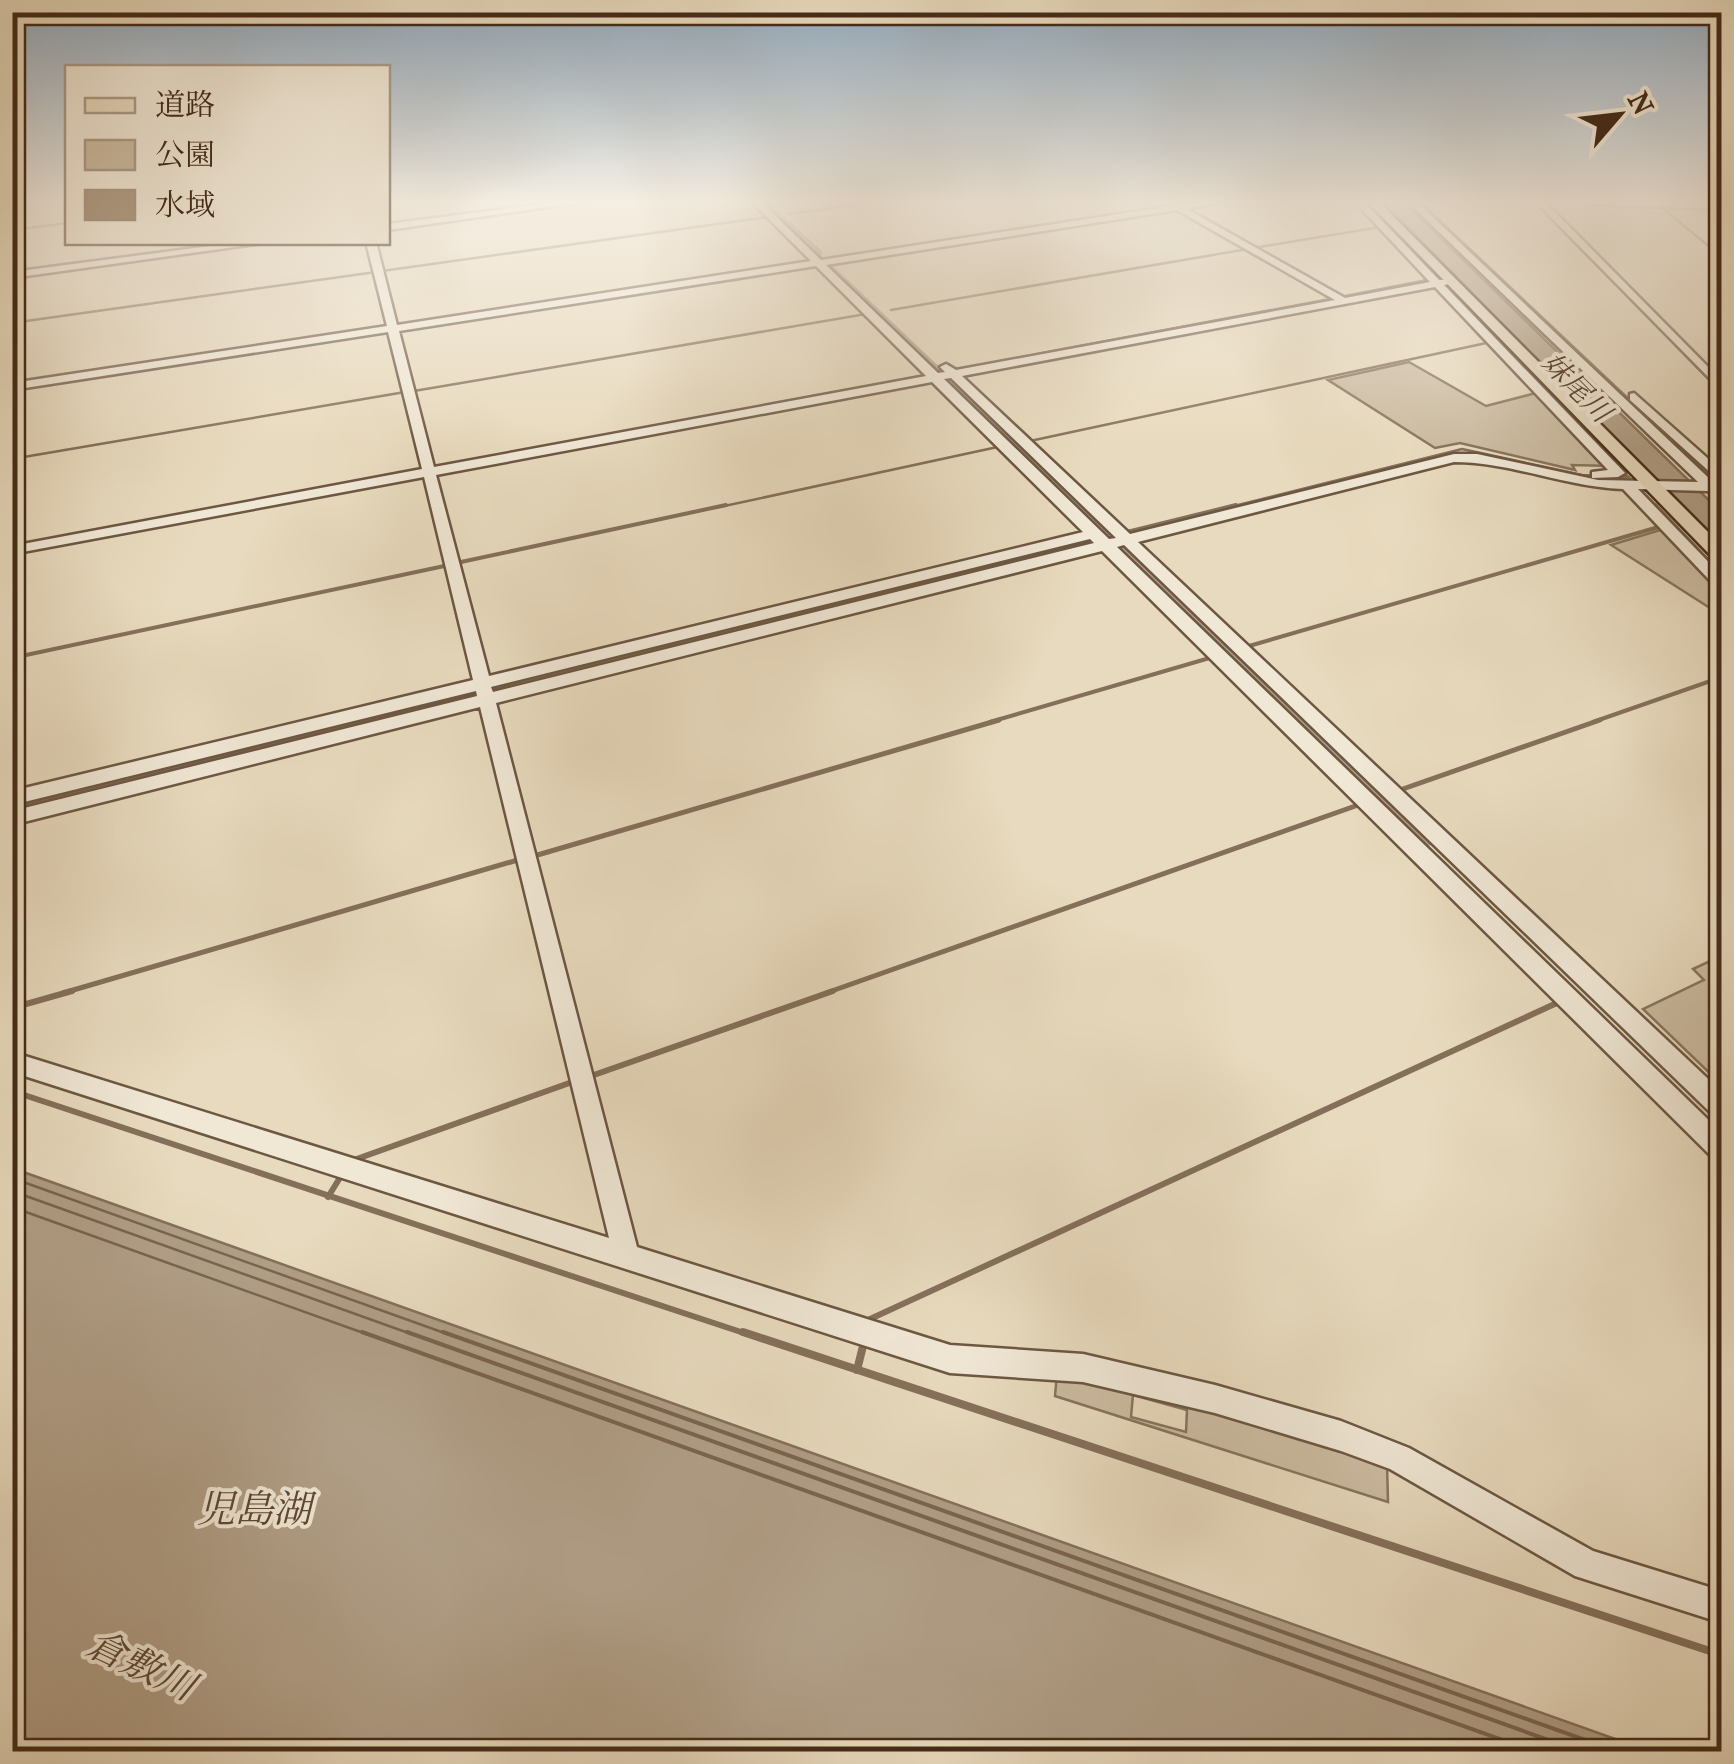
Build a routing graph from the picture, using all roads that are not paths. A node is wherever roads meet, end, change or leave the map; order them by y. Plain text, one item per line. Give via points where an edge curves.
1 (382, 283) edge
2 (671, 283) edge
3 (844, 283) edge
4 (853, 283) edge
5 (1314, 283) edge
6 (1427, 283) edge
7 (1443, 283) edge
8 (1443, 283) edge
9 (1505, 283) edge
10 (1620, 283) edge
11 (1340, 298) junction
12 (879, 313) junction
13 (393, 326) junction
14 (927, 349) dead end
15 (941, 372) junction
16 (12, 384) edge
17 (1722, 388) edge
18 (1014, 448) junction
19 (430, 471) junction
20 (1559, 471) junction
21 (1718, 485) edge
22 (1642, 486) junction
23 (1109, 539) junction
24 (12, 550) edge
25 (1722, 557) edge
26 (1722, 585) edge
27 (1233, 657) junction
28 (486, 691) junction
29 (12, 798) edge
30 (12, 818) edge
31 (12, 1062) edge
32 (1722, 1108) edge
33 (1722, 1150) edge
34 (627, 1258) junction
35 (1722, 1606) edge

1 - 13 street
2 - 13 street
3 - 12 street
4 - 12 street
5 - 11 street
6 - 11 street
7 - 20 street via 1618,473
8 - 22 main road
9 - 21 street
10 - 17 street
11 - 15 street
12 - 14 street
12 - 15 street
13 - 16 street
13 - 19 street
15 - 18 street
15 - 18 street
15 - 19 street
18 - 23 street
19 - 24 street
19 - 28 street
20 - 22 street
20 - 23 street via 1462,457 1361,475
21 - 22 street
22 - 25 main road
22 - 26 street via 1666,526
23 - 27 street
23 - 28 street
27 - 32 street
27 - 33 street
28 - 29 street
28 - 30 street
28 - 34 street
31 - 34 street
34 - 35 street via 950,1359 1083,1368 1325,1430 1399,1458 1586,1565

